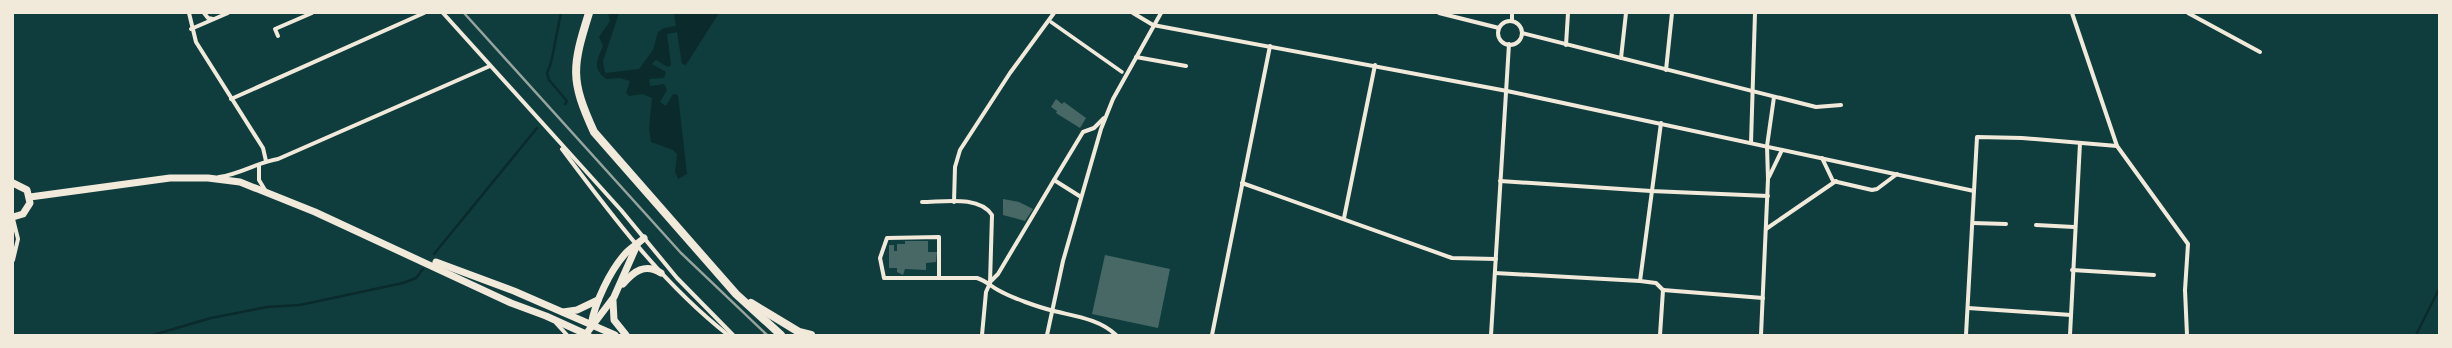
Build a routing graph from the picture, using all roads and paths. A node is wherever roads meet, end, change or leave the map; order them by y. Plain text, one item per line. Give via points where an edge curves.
1 (189, 13) edge
2 (204, 13) edge
3 (228, 13) edge
4 (312, 13) edge
5 (424, 13) edge
6 (443, 13) edge
7 (589, 13) edge
8 (1054, 13) edge
9 (1133, 13) edge
10 (1161, 13) edge
11 (1439, 13) edge
12 (1512, 13) edge
13 (1568, 13) edge
14 (1626, 13) edge
15 (1672, 13) edge
16 (1755, 13) edge
17 (2072, 13) edge
18 (2188, 13) edge
19 (215, 19) junction
20 (1512, 21) junction
21 (1051, 22) dead end
22 (1154, 25) junction
23 (1499, 28) junction
24 (191, 29) junction
25 (1522, 33) junction
26 (278, 36) dead end
27 (1509, 44) junction
28 (1566, 44) junction
29 (1270, 46) junction
30 (2260, 52) dead end
31 (1136, 57) junction
32 (1620, 58) junction
33 (1375, 65) junction
34 (490, 66) junction
35 (1186, 66) dead end
36 (1666, 70) junction
37 (1122, 72) dead end
38 (1507, 91) junction
39 (1751, 91) junction
40 (1774, 97) junction
41 (231, 99) junction
42 (1842, 105) dead end
43 (1106, 116) junction
44 (1661, 123) junction
45 (551, 134) junction
46 (1751, 143) junction
47 (2080, 143) junction
48 (1767, 146) junction
49 (2118, 146) junction
50 (1782, 150) junction
51 (1822, 158) junction
52 (266, 161) junction
53 (259, 165) junction
54 (1897, 174) junction
55 (208, 178) junction
56 (1768, 179) junction
57 (1054, 180) junction
58 (1500, 181) junction
59 (1836, 181) junction
60 (13, 183) edge
61 (1242, 183) junction
62 (1651, 191) junction
63 (1974, 191) junction
64 (268, 193) junction
65 (1081, 196) junction
66 (1768, 196) junction
67 (30, 197) junction
68 (922, 202) dead end
69 (954, 202) junction
70 (13, 218) edge
71 (1344, 218) junction
72 (1973, 223) junction
73 (2006, 224) dead end
74 (2036, 225) dead end
75 (2074, 227) junction
76 (1766, 229) junction
77 (644, 238) junction
78 (637, 245) junction
79 (407, 253) junction
80 (1496, 259) junction
81 (13, 260) edge
82 (2072, 270) junction
83 (661, 273) junction
84 (1495, 273) junction
85 (2154, 275) dead end
86 (939, 276) junction
87 (1640, 281) junction
88 (990, 283) junction
89 (618, 288) junction
90 (1663, 290) junction
91 (736, 294) junction
92 (614, 297) junction
93 (1763, 298) junction
94 (598, 300) junction
95 (1968, 308) junction
96 (1053, 311) junction
97 (561, 312) junction
98 (2071, 315) junction
99 (546, 316) junction
100 (591, 325) junction
101 (567, 335) edge
102 (586, 335) edge
103 (615, 335) edge
104 (626, 335) edge
105 (728, 335) edge
106 (732, 335) edge
107 (781, 335) edge
108 (812, 335) edge
109 (982, 335) edge
110 (1047, 335) edge
111 (1116, 335) edge
112 (1212, 335) edge
113 (1491, 335) edge
114 (1660, 335) edge
115 (1761, 335) edge
116 (1966, 335) edge
117 (2070, 335) edge
118 (2187, 335) edge

1 - 24 street
2 - 19 street via 208,18
3 - 19 street
4 - 26 street via 275,29
5 - 41 street
6 - 34 street
7 - 91 main road via 578,48 575,78 580,102 594,132
8 - 69 street via 1006,79 960,150 955,167
9 - 22 street
10 - 22 street
11 - 23 street
12 - 20 street
13 - 28 street
14 - 32 street
15 - 36 street
16 - 39 street
17 - 49 street
18 - 30 street
19 - 24 street
20 - 23 street via 1502,23
20 - 25 street via 1520,27
21 - 37 street
22 - 29 street
22 - 31 street
23 - 27 street via 1499,38
24 - 41 street via 196,42
25 - 27 street via 1518,41
25 - 28 street
27 - 38 street
28 - 32 street
29 - 33 street
29 - 61 street
31 - 35 street
31 - 43 street
32 - 36 street
33 - 38 street
33 - 71 street
34 - 45 street
34 - 52 street via 278,159
36 - 39 street
38 - 44 street
38 - 58 street
39 - 40 street
39 - 46 street
40 - 42 street via 1816,107
40 - 48 street
41 - 52 street via 263,148
43 - 57 street via 1094,128 1084,132
43 - 65 street
44 - 46 street
44 - 62 street
45 - 77 street
45 - 78 street
46 - 48 street
47 - 49 street
47 - 63 street via 1977,137
47 - 75 street
48 - 50 street
48 - 56 street
49 - 118 street via 2188,244 2185,290
50 - 51 street
50 - 56 street
51 - 54 street
51 - 59 street via 1832,179
52 - 53 street
53 - 55 street via 234,174
53 - 64 street via 259,180
54 - 59 street via 1874,190
54 - 63 street
55 - 64 main road via 240,182
55 - 67 main road via 170,178
56 - 66 street
57 - 65 street
57 - 88 street via 998,274
58 - 62 street
58 - 80 street
59 - 76 street
60 - 67 main road via 23,187
61 - 71 street
61 - 112 street
62 - 66 street
62 - 87 street
63 - 72 street
64 - 79 main road
65 - 96 street
66 - 76 street
67 - 70 main road via 27,210
68 - 69 street
69 - 88 street via 978,204 988,209 992,215
70 - 81 street via 18,239
71 - 80 street via 1355,225 1452,258
72 - 73 street
72 - 95 street
74 - 75 street
75 - 82 street
76 - 93 street
77 - 78 main road
77 - 106 street via 677,278
78 - 83 street
78 - 89 main road
78 - 94 main road via 625,254
79 - 97 main road via 470,274
79 - 99 main road via 511,303
80 - 84 street
82 - 85 street
82 - 98 street
83 - 89 main road via 651,268 640,269
83 - 105 street via 687,300
84 - 87 street
84 - 113 street
86 - 86 street via 884,278 880,258 887,238 939,237
86 - 88 street via 977,278
87 - 90 street via 1656,283
88 - 96 street via 998,290
88 - 109 street via 986,292
89 - 92 main road
90 - 93 street
90 - 114 street
91 - 107 main road
91 - 108 main road via 799,332
92 - 100 main road
92 - 104 main road via 614,320
93 - 115 street
94 - 97 main road via 577,310
94 - 100 main road
95 - 98 street
95 - 116 street
96 - 110 street
96 - 111 street via 1075,314 1110,329
97 - 100 main road
98 - 117 street
99 - 101 street via 558,324
99 - 102 main road
100 - 102 main road
100 - 103 main road

